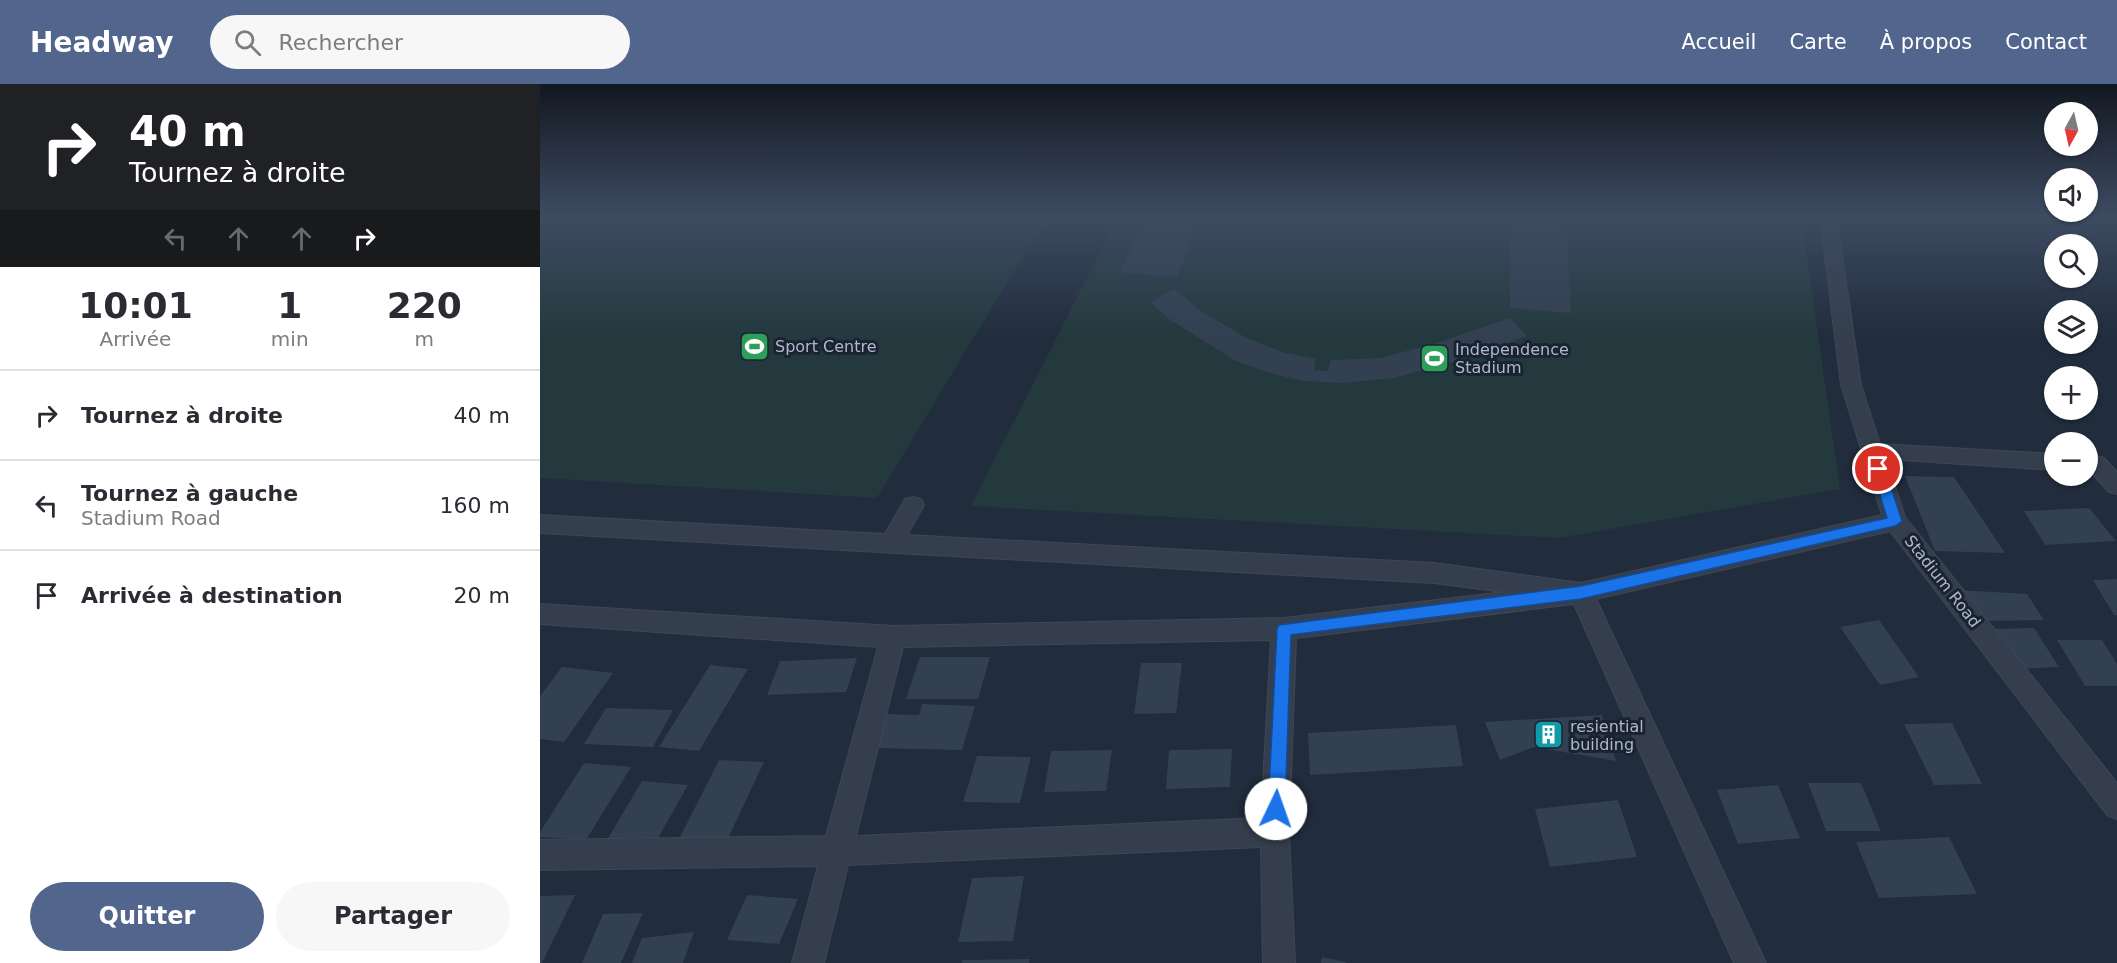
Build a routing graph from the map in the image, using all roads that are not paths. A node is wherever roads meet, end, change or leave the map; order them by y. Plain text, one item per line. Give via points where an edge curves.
1 (1834, 256) edge
2 (1873, 451) junction
3 (2044, 461) edge
4 (2100, 463) edge
5 (2117, 486) edge
6 (913, 506) dead end
7 (1895, 521) junction
8 (540, 524) edge
9 (891, 543) junction
10 (1581, 592) junction
11 (540, 614) edge
12 (1284, 629) junction
13 (893, 637) junction
14 (2117, 805) edge
15 (1275, 832) junction
16 (837, 851) junction
17 (540, 855) edge
18 (808, 963) edge
19 (1279, 963) edge
20 (1750, 963) edge

1 - 2 street, Stadium Road via 1851,385
2 - 3 street
2 - 7 street, Stadium Road
4 - 5 street
6 - 9 street
7 - 10 street
7 - 14 street, Stadium Road
8 - 9 street
9 - 10 street via 1434,573
10 - 12 street
10 - 20 street
11 - 13 street
12 - 13 street
12 - 15 street
13 - 16 street
15 - 16 street
15 - 19 street
16 - 17 street
16 - 18 street

